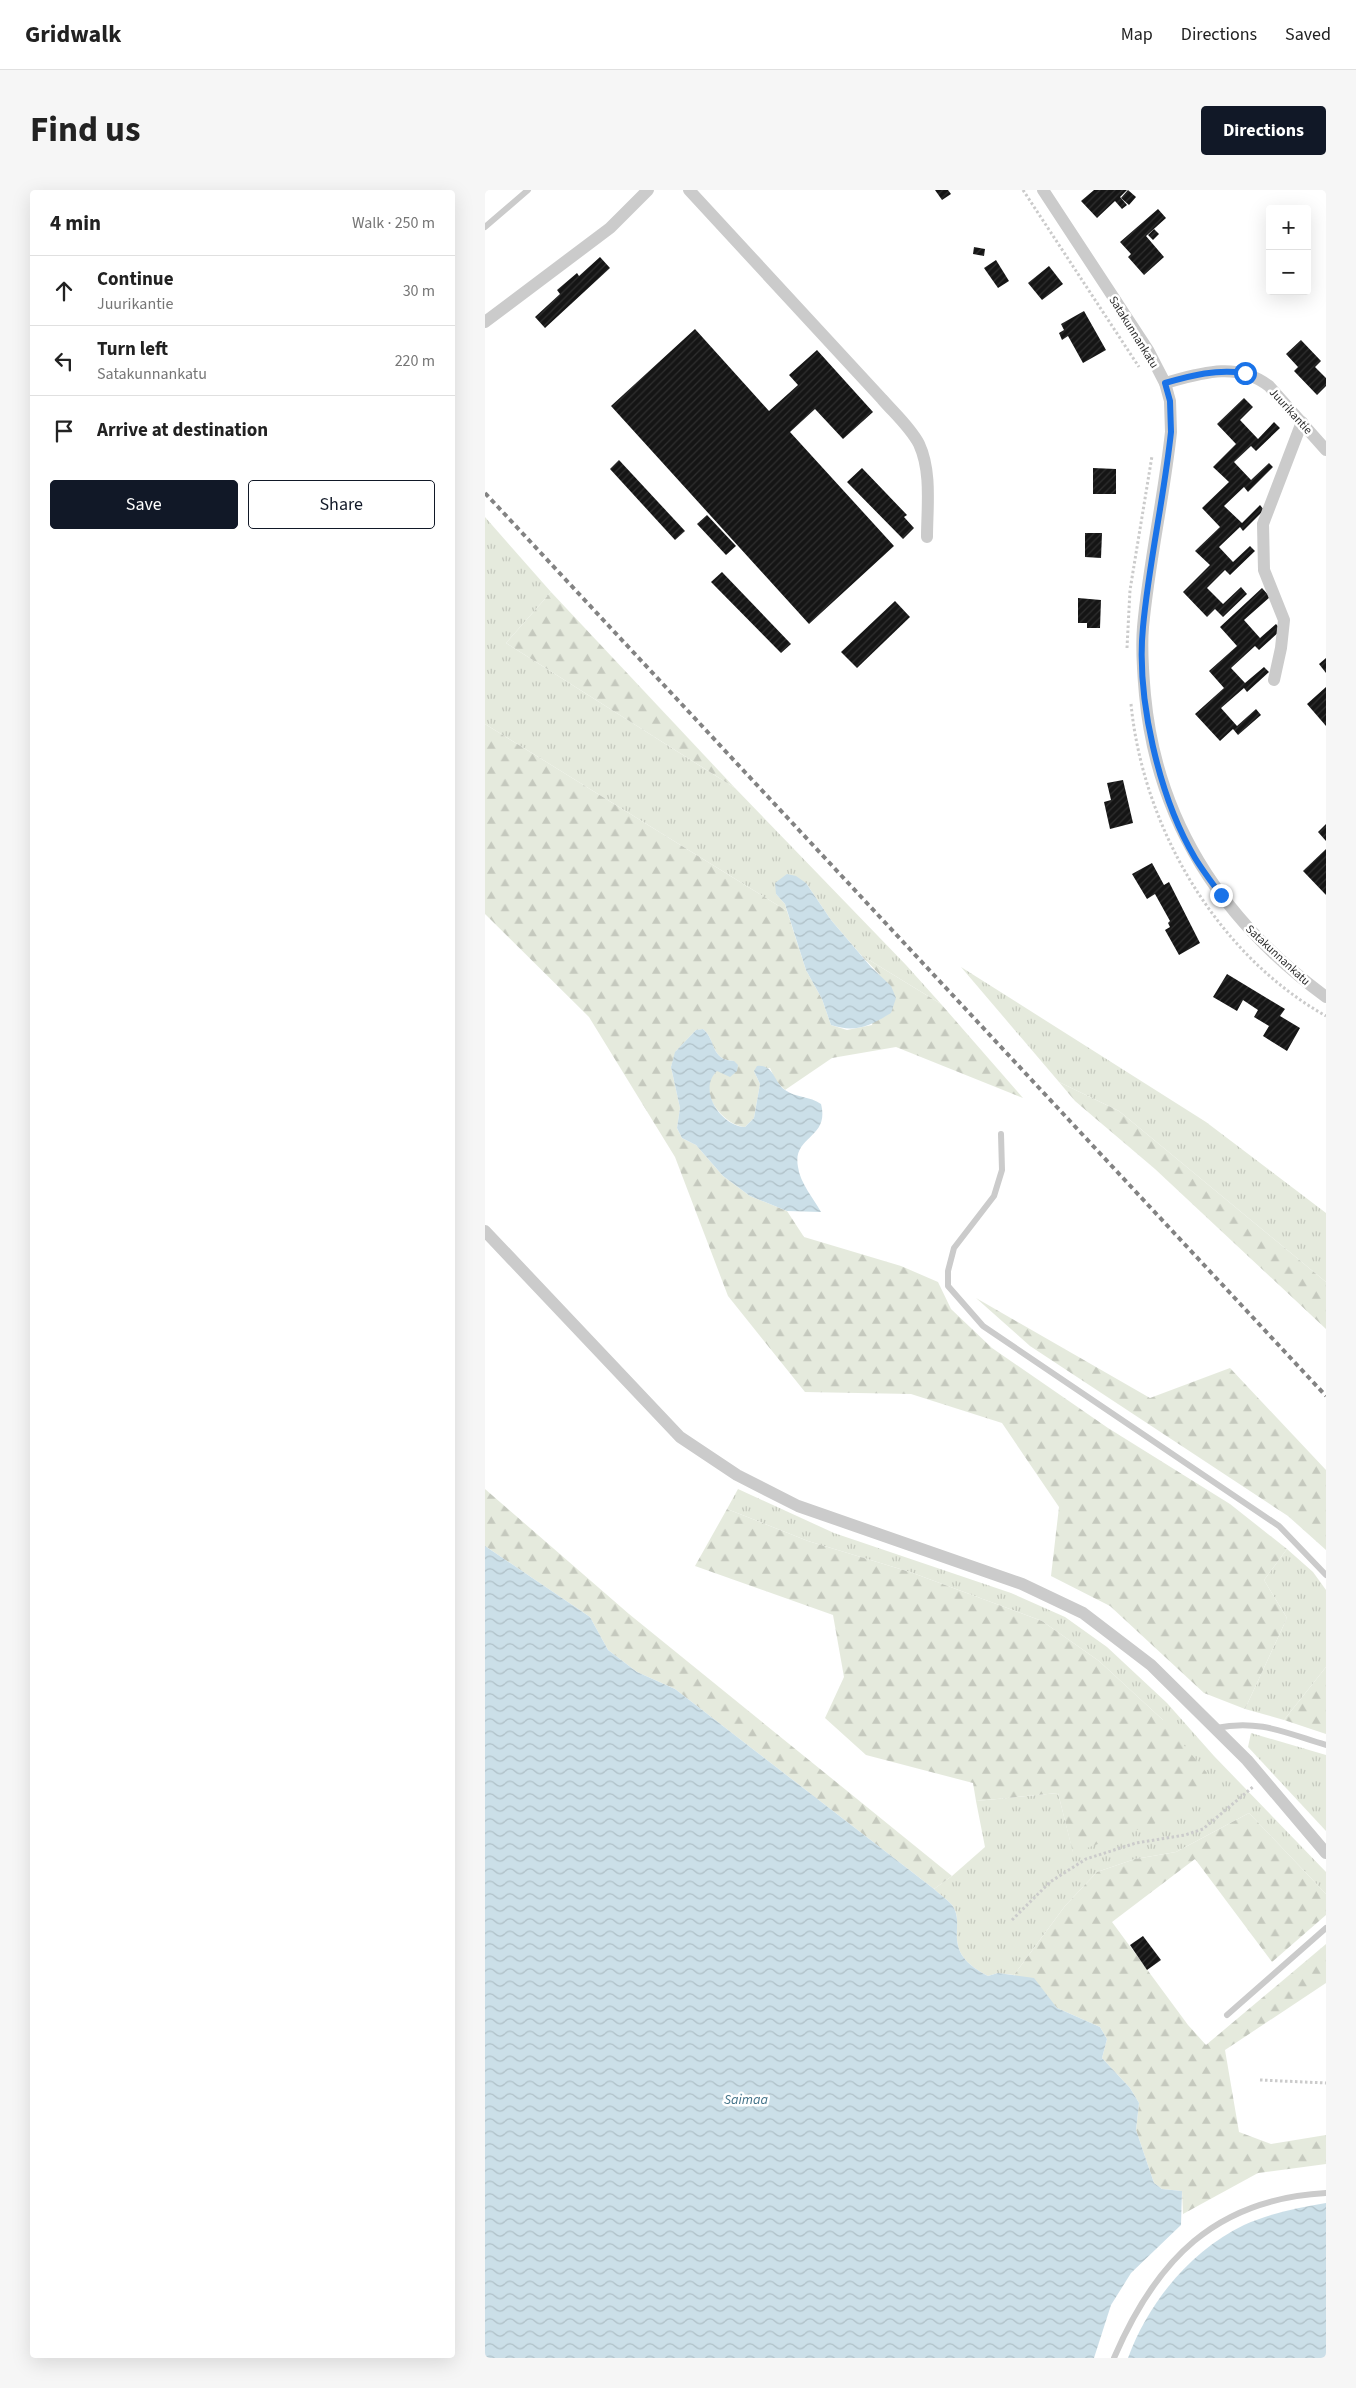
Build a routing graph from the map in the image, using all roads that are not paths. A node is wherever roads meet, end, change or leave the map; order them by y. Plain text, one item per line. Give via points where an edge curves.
1 (528, 190) edge
2 (648, 190) edge
3 (689, 190) edge
4 (1043, 190) edge
5 (485, 227) edge
6 (485, 322) edge
7 (1165, 383) junction
8 (1302, 422) junction
9 (1326, 450) edge
10 (927, 538) dead end
11 (1274, 680) dead end
12 (1326, 997) edge
13 (1001, 1134) dead end
14 (485, 1220) edge
15 (487, 1233) edge
16 (1326, 1575) edge
17 (1215, 1728) junction
18 (1326, 1745) edge
19 (1326, 1852) edge
20 (1326, 1928) edge
21 (1227, 2015) dead end
22 (1326, 2193) edge
23 (1114, 2358) edge

1 - 5 lane
2 - 6 street via 610,228
3 - 10 street via 882,399 919,445 927,470
4 - 7 street, Satakunnankatu via 1149,350
7 - 8 street, Juurikantie via 1201,373 1226,370 1245,373 1269,386
7 - 12 street, Satakunnankatu via 1170,401 1171,432 1143,628 1143,673 1153,748 1179,826 1195,858 1257,938
8 - 9 street, Juurikantie
8 - 11 street via 1263,524 1264,570 1284,620
13 - 16 lane via 1002,1170 994,1196 953,1248 947,1270 948,1286 983,1326 1279,1526
14 - 15 street
15 - 17 street via 680,1437 737,1475 798,1506 1022,1584 1083,1613 1151,1665
17 - 18 lane via 1238,1723 1262,1725
17 - 19 street
20 - 21 lane
22 - 23 lane via 1279,2199 1252,2207 1232,2216 1183,2249 1160,2275 1130,2321

